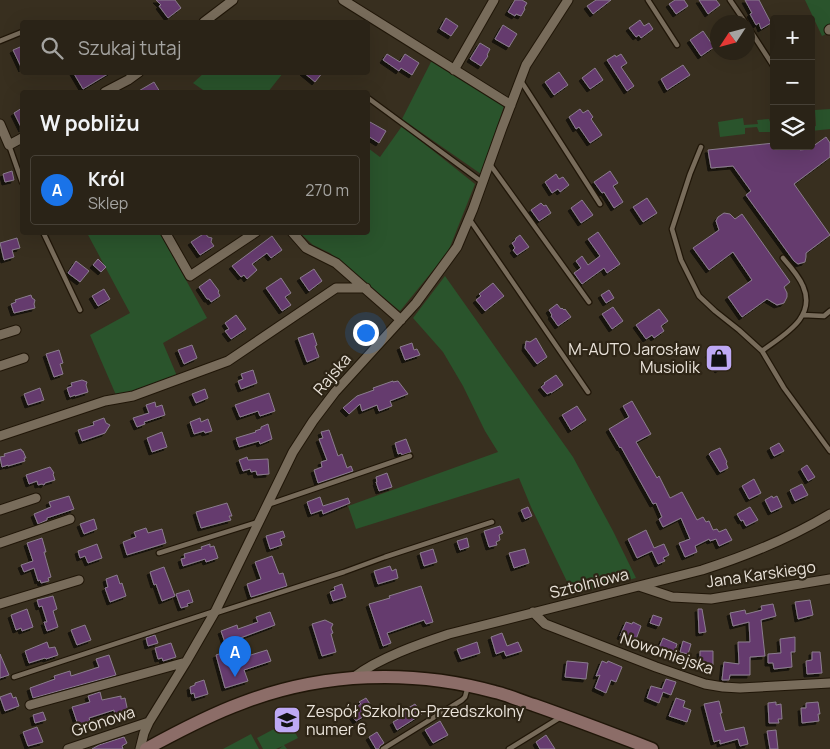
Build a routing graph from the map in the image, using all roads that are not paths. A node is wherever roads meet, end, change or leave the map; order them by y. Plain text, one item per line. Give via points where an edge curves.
1 (233, 0) edge
2 (344, 0) edge
3 (494, 0) edge
4 (568, 0) edge
5 (648, 0) edge
6 (730, 0) edge
7 (740, 15) edge
8 (207, 20) edge
9 (20, 33) edge
10 (755, 38) edge
11 (0, 41) edge
12 (677, 44) dead end
13 (770, 61) edge
14 (454, 70) junction
15 (135, 75) edge
16 (520, 80) junction
17 (109, 90) edge
18 (370, 99) edge
19 (511, 105) junction
20 (0, 124) edge
21 (20, 139) edge
22 (9, 145) junction
23 (701, 147) dead end
24 (489, 163) junction
25 (20, 176) edge
26 (482, 182) junction
27 (600, 204) dead end
28 (469, 219) junction
29 (44, 235) edge
30 (166, 235) edge
31 (252, 235) edge
32 (295, 235) edge
33 (783, 258) dead end
34 (366, 288) junction
35 (589, 302) dead end
36 (80, 310) dead end
37 (830, 312) edge
38 (803, 315) junction
39 (402, 320) junction
40 (16, 330) dead end
41 (0, 335) edge
42 (762, 351) junction
43 (24, 358) dead end
44 (0, 366) edge
45 (588, 392) dead end
46 (0, 436) edge
47 (830, 451) edge
48 (410, 456) dead end
49 (36, 498) dead end
50 (268, 504) junction
51 (0, 510) edge
52 (830, 514) edge
53 (70, 519) dead end
54 (260, 521) junction
55 (492, 522) dead end
56 (0, 543) edge
57 (159, 552) dead end
58 (830, 579) edge
59 (79, 580) dead end
60 (638, 586) junction
61 (0, 604) edge
62 (215, 612) junction
63 (533, 612) junction
64 (186, 662) junction
65 (354, 677) junction
66 (14, 678) dead end
67 (830, 683) edge
68 (468, 685) junction
69 (30, 705) dead end
70 (563, 716) junction
71 (149, 722) junction
72 (68, 749) edge
73 (140, 749) edge
74 (146, 749) edge
75 (383, 749) edge
76 (509, 749) edge
77 (652, 749) edge

1 - 8 street
2 - 14 street
3 - 14 street
4 - 16 street, Rajska via 526,65
5 - 12 lane
6 - 7 lane
9 - 11 lane
10 - 13 lane
14 - 19 street
15 - 17 street
16 - 19 street, Rajska
16 - 27 lane
18 - 26 lane
19 - 24 street, Rajska
20 - 22 street
21 - 22 street
22 - 25 lane
23 - 42 lane via 672,228 682,260 699,296
24 - 26 street, Rajska
24 - 35 lane
26 - 28 street, Rajska
28 - 39 street, Rajska via 457,247
28 - 45 lane
29 - 36 lane
30 - 31 street via 190,276
32 - 34 street via 306,248 336,263
33 - 38 lane via 803,284 807,308
34 - 39 street
34 - 46 street via 336,288 228,361 133,396 105,401
37 - 38 lane via 824,316
38 - 42 lane via 799,322
39 - 50 street, Rajska via 341,385 313,421 293,452
40 - 41 street
42 - 47 lane via 784,388
43 - 44 street
48 - 50 lane
49 - 51 street
50 - 54 street, Rajska
52 - 60 street, Sztolniowa via 737,558
53 - 56 street
54 - 57 lane
54 - 62 street, Rajska
55 - 62 lane
58 - 60 street, Jana Karskiego via 711,599 672,596
59 - 61 street
60 - 63 street, Sztolniowa
62 - 64 street, Rajska
62 - 66 lane
63 - 65 street, Sztolniowa via 438,638 372,665
63 - 67 street, Nowomiejska via 545,624 705,684 740,688
64 - 69 street
64 - 71 street, Rajska
65 - 68 street via 409,678
65 - 74 street via 332,679 243,702
68 - 70 street
68 - 75 lane via 462,700
70 - 76 lane
70 - 77 street
71 - 72 street, Gronowa
71 - 73 street, Rajska

